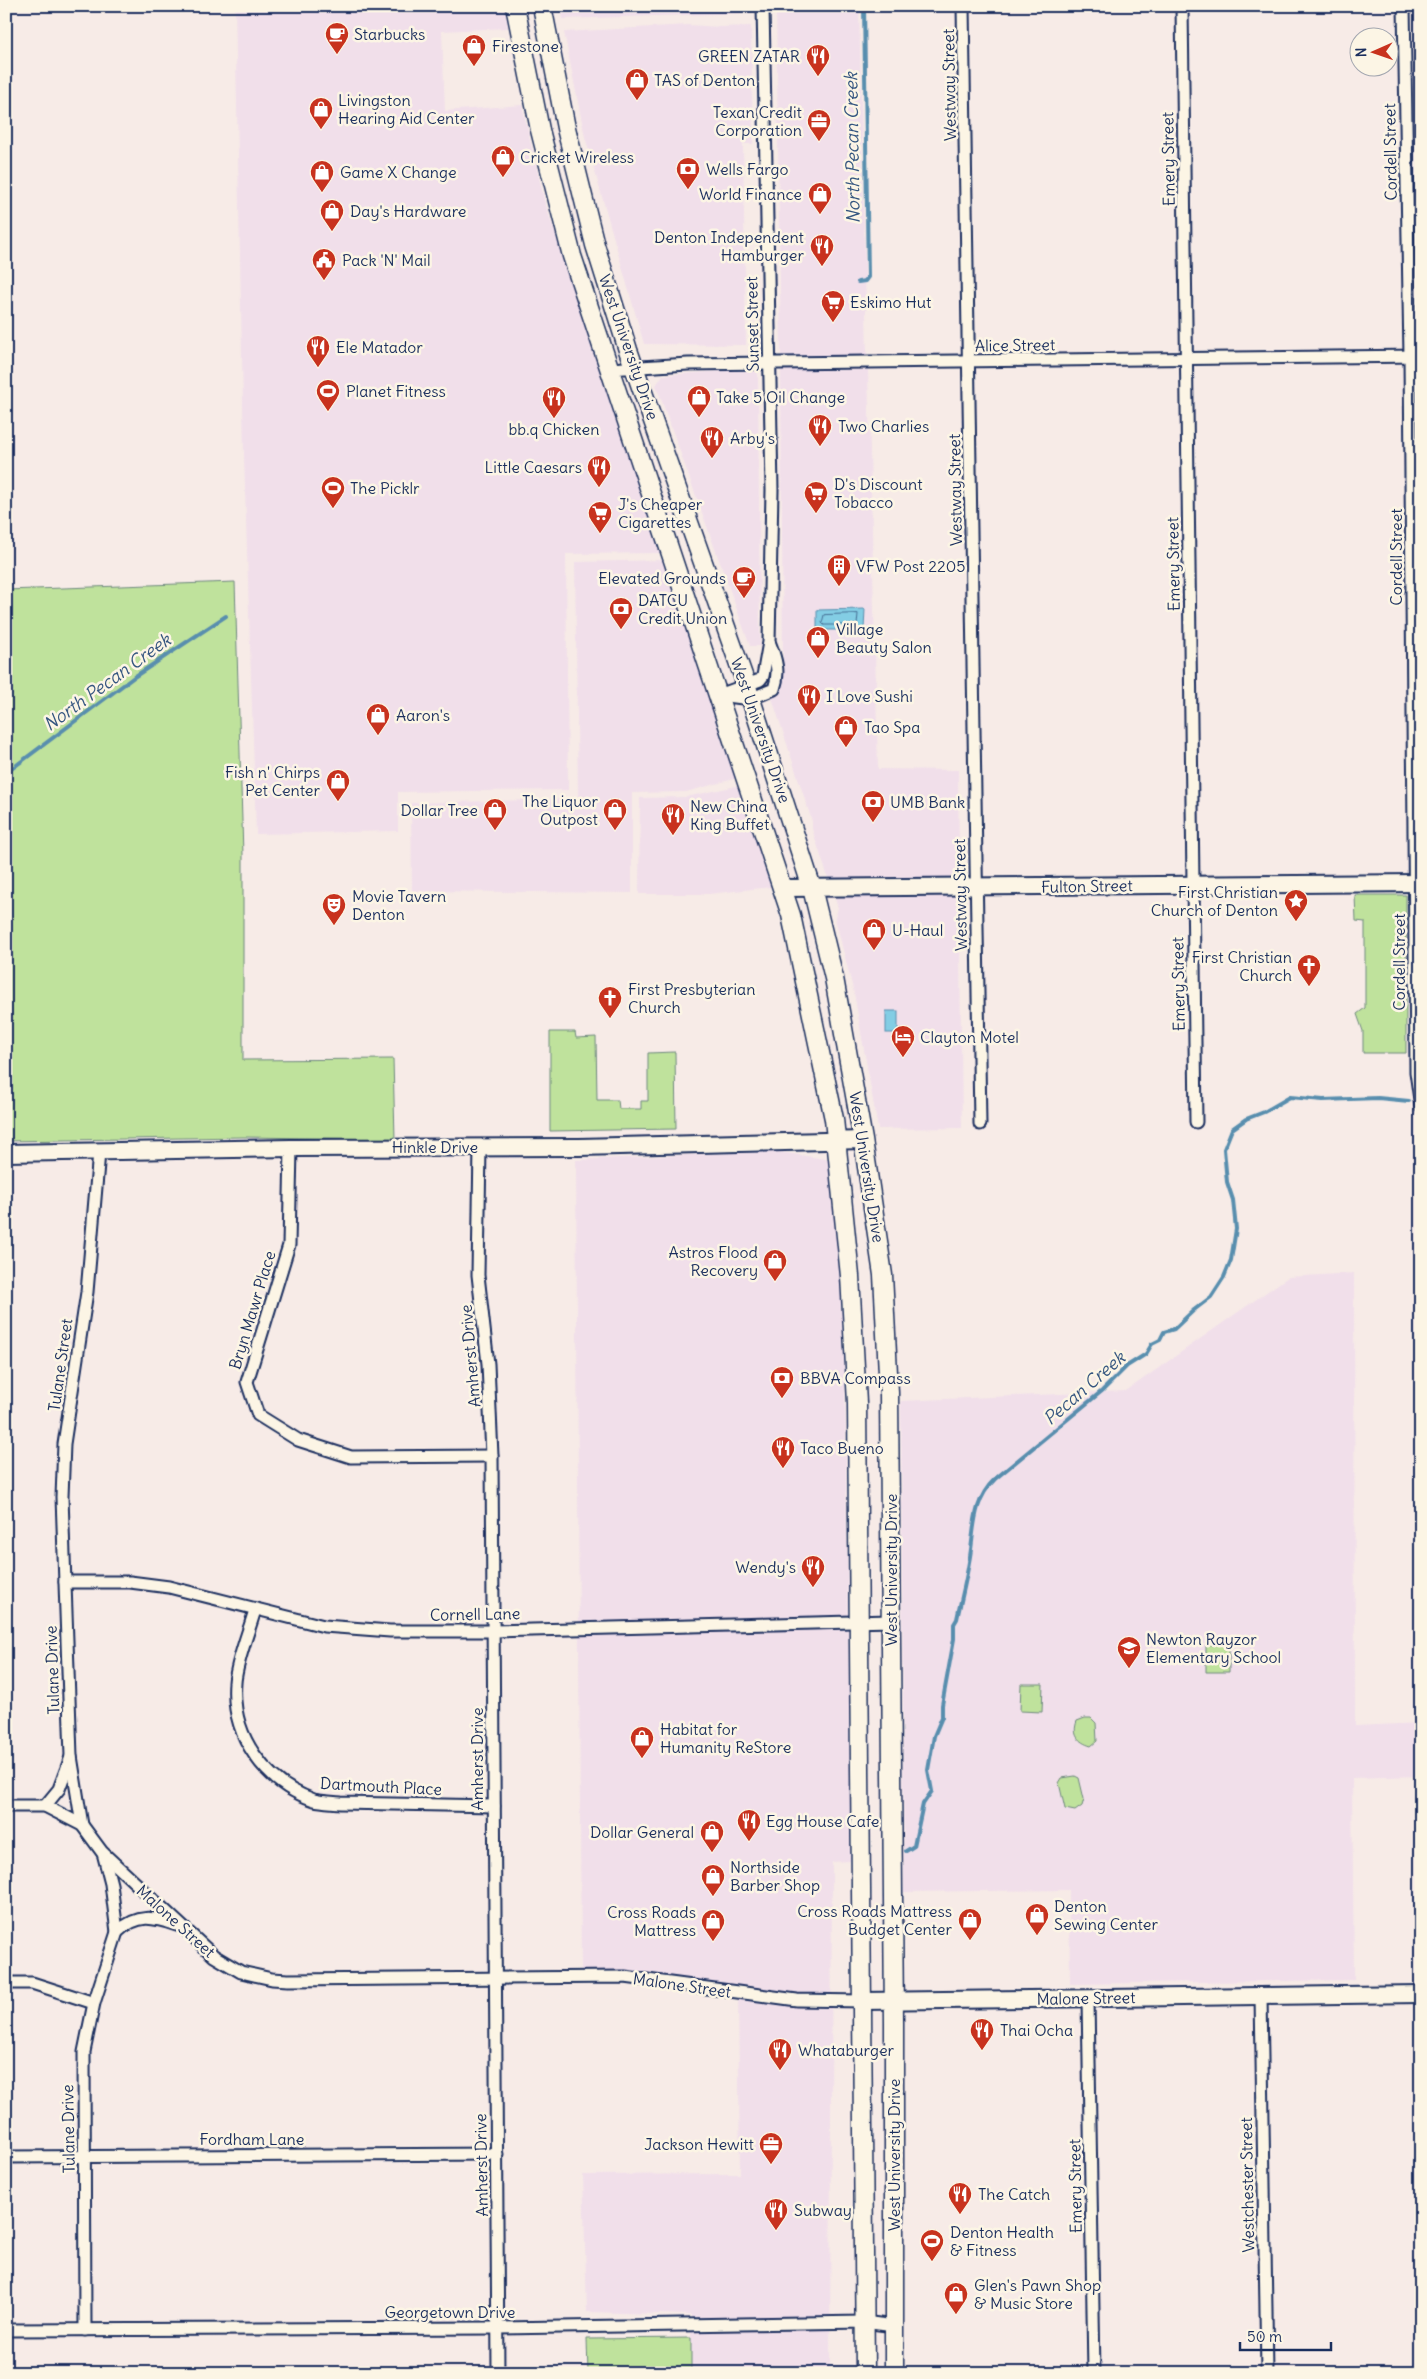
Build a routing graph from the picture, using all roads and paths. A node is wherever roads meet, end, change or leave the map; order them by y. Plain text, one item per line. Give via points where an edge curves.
1 (515, 6) edge
2 (542, 6) edge
3 (763, 6) edge
4 (963, 6) edge
5 (1182, 6) edge
6 (1404, 6) edge
7 (1416, 356) edge
8 (1187, 359) junction
9 (970, 361) junction
10 (769, 364) junction
11 (635, 368) junction
12 (609, 369) junction
13 (769, 642) junction
14 (748, 692) junction
15 (719, 695) junction
16 (1418, 883) edge
17 (1193, 885) junction
18 (976, 887) junction
19 (784, 888) junction
20 (812, 888) junction
21 (1421, 1107) edge
22 (1196, 1122) dead end
23 (980, 1124) dead end
24 (863, 1140) junction
25 (836, 1141) junction
26 (480, 1147) junction
27 (291, 1148) junction
28 (98, 1152) junction
29 (6, 1153) edge
30 (492, 1456) junction
31 (65, 1582) junction
32 (255, 1610) junction
33 (891, 1621) junction
34 (858, 1622) junction
35 (493, 1630) junction
36 (71, 1756) junction
37 (6, 1806) edge
38 (45, 1806) junction
39 (494, 1806) junction
40 (82, 1825) junction
41 (102, 1852) junction
42 (180, 1926) junction
43 (117, 1932) junction
44 (495, 1978) junction
45 (6, 1983) edge
46 (1421, 1994) edge
47 (1261, 1996) junction
48 (1088, 1999) junction
49 (894, 2000) junction
50 (863, 2001) junction
51 (94, 2003) junction
52 (497, 2154) junction
53 (85, 2156) junction
54 (6, 2157) edge
55 (864, 2322) junction
56 (894, 2326) junction
57 (499, 2328) junction
58 (6, 2330) edge
59 (85, 2330) junction
60 (498, 2373) edge
61 (865, 2373) edge
62 (894, 2373) edge
63 (1094, 2373) edge
64 (1267, 2373) edge

1 - 12 main road, West University Drive via 540,130 567,236
2 - 11 main road, West University Drive via 593,235
3 - 10 street, Sunset Street
4 - 9 street, Westway Street
5 - 8 street, Emery Street
6 - 7 street, Cordell Street
7 - 8 street, Alice Street
7 - 16 street, Cordell Street
8 - 9 street, Alice Street
8 - 17 street, Emery Street
9 - 10 street, Alice Street
9 - 18 street, Westway Street
10 - 11 street, Alice Street
10 - 13 street, Sunset Street via 772,490
11 - 12 street, Alice Street
11 - 14 main road, West University Drive
12 - 15 main road, West University Drive
13 - 14 street, Sunset Street via 763,676
13 - 14 street, Sunset Street via 777,662 774,689
14 - 15 street, Sunset Street
14 - 20 main road, West University Drive
15 - 19 main road, West University Drive
16 - 17 street, Fulton Street
16 - 21 street, Cordell Street via 1416,1072
17 - 18 street, Fulton Street
17 - 22 street, Emery Street
18 - 20 street, Fulton Street
18 - 23 street, Westway Street
19 - 20 street, Fulton Street
19 - 25 main road, West University Drive
20 - 24 main road, West University Drive via 838,1001
24 - 25 street, Hinkle Drive
24 - 33 main road, West University Drive via 886,1308
25 - 26 street, Hinkle Drive
25 - 34 main road, West University Drive via 850,1276 857,1404
26 - 27 street, Hinkle Drive
26 - 30 street, Amherst Drive via 478,1276 489,1373
27 - 28 street, Hinkle Drive
27 - 30 street, Bryn Mawr Place via 289,1245 247,1382 258,1415 298,1440 351,1457
28 - 29 street, Hinkle Drive
28 - 31 street, Tulane Street via 87,1292 64,1444
30 - 35 street, Amherst Drive
31 - 32 street, Cornell Lane via 130,1582 169,1587
31 - 36 street, Tulane Drive
32 - 35 street, Cornell Lane via 324,1626 390,1631
32 - 39 street, Dartmouth Place via 235,1682 236,1708 241,1731 260,1765 283,1784 316,1800 341,1803
33 - 34 street, Cornell Lane
33 - 49 main road, West University Drive
34 - 35 street, Cornell Lane
34 - 50 main road, West University Drive
35 - 39 street, Amherst Drive
36 - 38 street, Tulane Drive via 59,1789
36 - 40 street, Tulane Drive
37 - 38 street, Malone Street
38 - 40 street, Malone Street
39 - 44 street, Amherst Drive
40 - 41 street, Malone Street
41 - 42 street, Malone Street
41 - 43 street, Tulane Drive via 111,1884
42 - 43 street via 143,1917 128,1922
42 - 44 street, Malone Street via 226,1964 241,1972 272,1979
43 - 51 street, Tulane Drive
44 - 50 street, Malone Street via 625,1977 797,2000
44 - 52 street, Amherst Drive
45 - 51 street via 32,1983
46 - 47 street, Malone Street
47 - 48 street, Malone Street
47 - 64 street, Westchester Street
48 - 49 street, Malone Street
48 - 63 street, Emery Street
49 - 50 street, Malone Street
49 - 56 main road, West University Drive
50 - 55 main road, West University Drive
51 - 53 street, Tulane Drive via 84,2052
52 - 53 street, Fordham Lane
52 - 57 street, Amherst Drive
53 - 54 street, Fordham Lane
53 - 59 street, Tulane Drive
55 - 56 street, Georgetown Drive
55 - 57 street, Georgetown Drive
55 - 61 main road, West University Drive
56 - 62 main road, West University Drive
57 - 59 street, Georgetown Drive
57 - 60 street, Amherst Drive
58 - 59 street, Georgetown Drive

